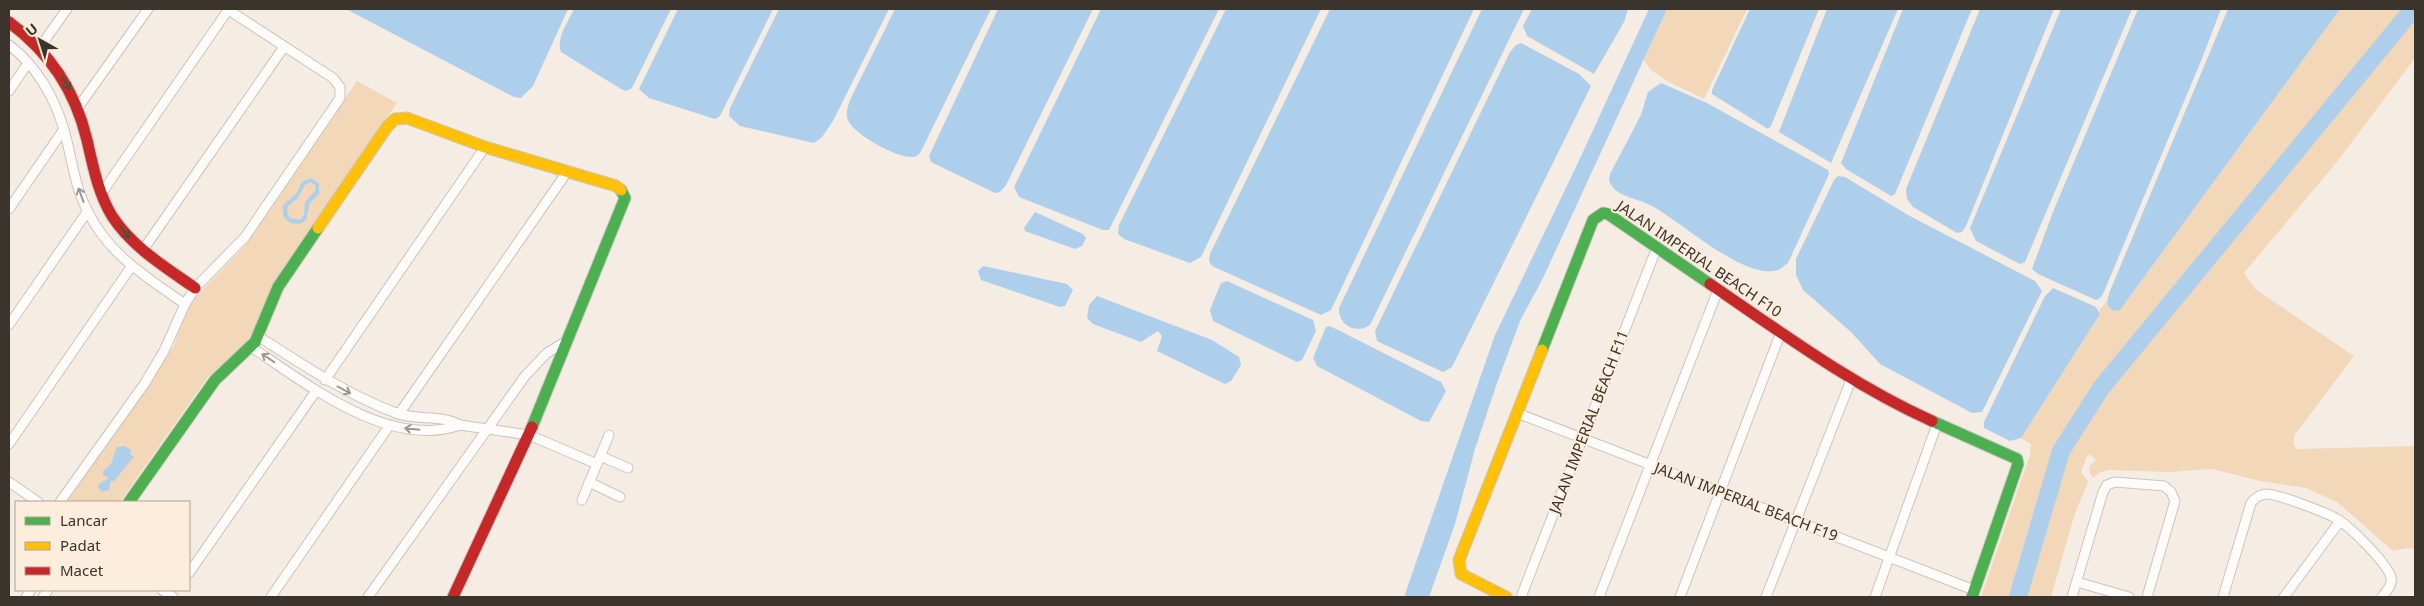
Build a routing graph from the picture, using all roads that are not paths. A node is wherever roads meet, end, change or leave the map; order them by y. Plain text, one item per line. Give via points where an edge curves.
1 (67, 9) edge
2 (148, 9) edge
3 (227, 9) edge
4 (9, 22) edge
5 (9, 45) edge
6 (40, 47) junction
7 (284, 47) junction
8 (28, 63) junction
9 (9, 91) edge
10 (77, 110) junction
11 (64, 129) junction
12 (485, 146) junction
13 (567, 172) junction
14 (101, 194) junction
15 (9, 209) edge
16 (87, 212) junction
17 (1657, 247) junction
18 (143, 250) junction
19 (131, 267) junction
20 (195, 288) junction
21 (1718, 290) junction
22 (184, 304) junction
23 (9, 325) edge
24 (1781, 332) junction
25 (258, 336) junction
26 (565, 342) junction
27 (251, 347) junction
28 (325, 380) junction
29 (1851, 380) junction
30 (316, 391) junction
31 (1517, 413) junction
32 (399, 414) junction
33 (1937, 424) junction
34 (460, 425) junction
35 (390, 426) junction
36 (486, 429) junction
37 (529, 435) junction
38 (609, 435) dead end
39 (1582, 438) junction
40 (9, 444) edge
41 (599, 460) junction
42 (1650, 465) junction
43 (628, 468) dead end
44 (9, 482) edge
45 (589, 482) junction
46 (1721, 492) junction
47 (620, 497) dead end
48 (582, 500) dead end
49 (37, 501) edge
50 (61, 501) edge
51 (130, 501) edge
52 (1794, 521) junction
53 (2340, 521) junction
54 (1890, 558) junction
55 (190, 572) edge
56 (2077, 582) junction
57 (1973, 594) edge
58 (271, 597) edge
59 (368, 597) edge
60 (453, 597) edge
61 (1506, 597) edge
62 (1520, 597) edge
63 (1599, 597) edge
64 (1680, 597) edge
65 (1766, 597) edge
66 (1875, 597) edge
67 (2072, 597) edge
68 (2129, 597) edge
69 (2147, 597) edge
70 (2223, 597) edge
71 (2284, 597) edge
72 (2382, 597) edge

1 - 6 street
2 - 10 street
3 - 7 street
3 - 14 street
4 - 6 street
5 - 8 street
6 -> 10 street via 71,92
7 - 18 street
7 - 20 street via 333,78 340,87 340,98 245,238
8 - 9 street
8 - 11 street via 54,102
10 - 14 street
11 - 15 street
16 -> 11 street via 79,193
12 - 13 street
12 - 25 street via 407,118 391,122 278,287
12 - 28 street
13 - 26 street via 616,186 625,198
13 - 32 street
14 -> 18 street via 113,217
16 - 19 street via 116,253
16 - 23 street
17 - 21 street, JALAN IMPERIAL BEACH F10
17 - 31 street, JALAN IMPERIAL BEACH F10 via 1608,214 1603,212 1596,216
17 - 39 street, JALAN IMPERIAL BEACH F11
18 - 20 street
19 - 22 street
19 - 40 street
20 - 22 street
21 - 24 street, JALAN IMPERIAL BEACH F10
21 - 42 street
22 - 50 street via 164,351 145,382
24 - 29 street, JALAN IMPERIAL BEACH F10
24 - 46 street
25 - 27 street
25 - 28 street
26 - 36 street via 552,348 533,366
26 - 37 street
30 -> 27 street
27 - 51 street via 214,380
28 -> 32 street
29 - 33 street, JALAN IMPERIAL BEACH F10
29 - 52 street
30 - 35 street via 355,413
30 - 55 street
31 - 39 street, JALAN IMPERIAL BEACH F19
31 - 61 street, JALAN IMPERIAL BEACH F10 via 1459,560 1459,570 1465,576
32 - 34 street via 450,419
33 - 54 street
33 - 57 street, JALAN IMPERIAL BEACH F10 via 2017,459 2018,464
34 -> 35 street via 447,430
34 - 36 street
35 - 58 street
36 - 37 street
36 - 59 street
37 - 41 street
37 - 60 street
38 - 41 street
39 - 42 street, JALAN IMPERIAL BEACH F19
39 - 62 street, JALAN IMPERIAL BEACH F11
41 - 43 street
41 - 45 street
42 - 46 street, JALAN IMPERIAL BEACH F19
42 - 63 street
44 - 49 street
45 - 47 street
45 - 48 street
46 - 52 street, JALAN IMPERIAL BEACH F19
46 - 64 street
52 - 54 street, JALAN IMPERIAL BEACH F19
52 - 65 street
53 - 70 street via 2325,512 2267,494 2257,496 2251,503
53 - 71 street
53 - 72 street via 2385,566 2391,578
54 - 57 street, JALAN IMPERIAL BEACH F19
54 - 66 street
56 - 67 street
56 - 68 street
56 - 69 street via 2107,485 2115,482 2164,486 2175,501

